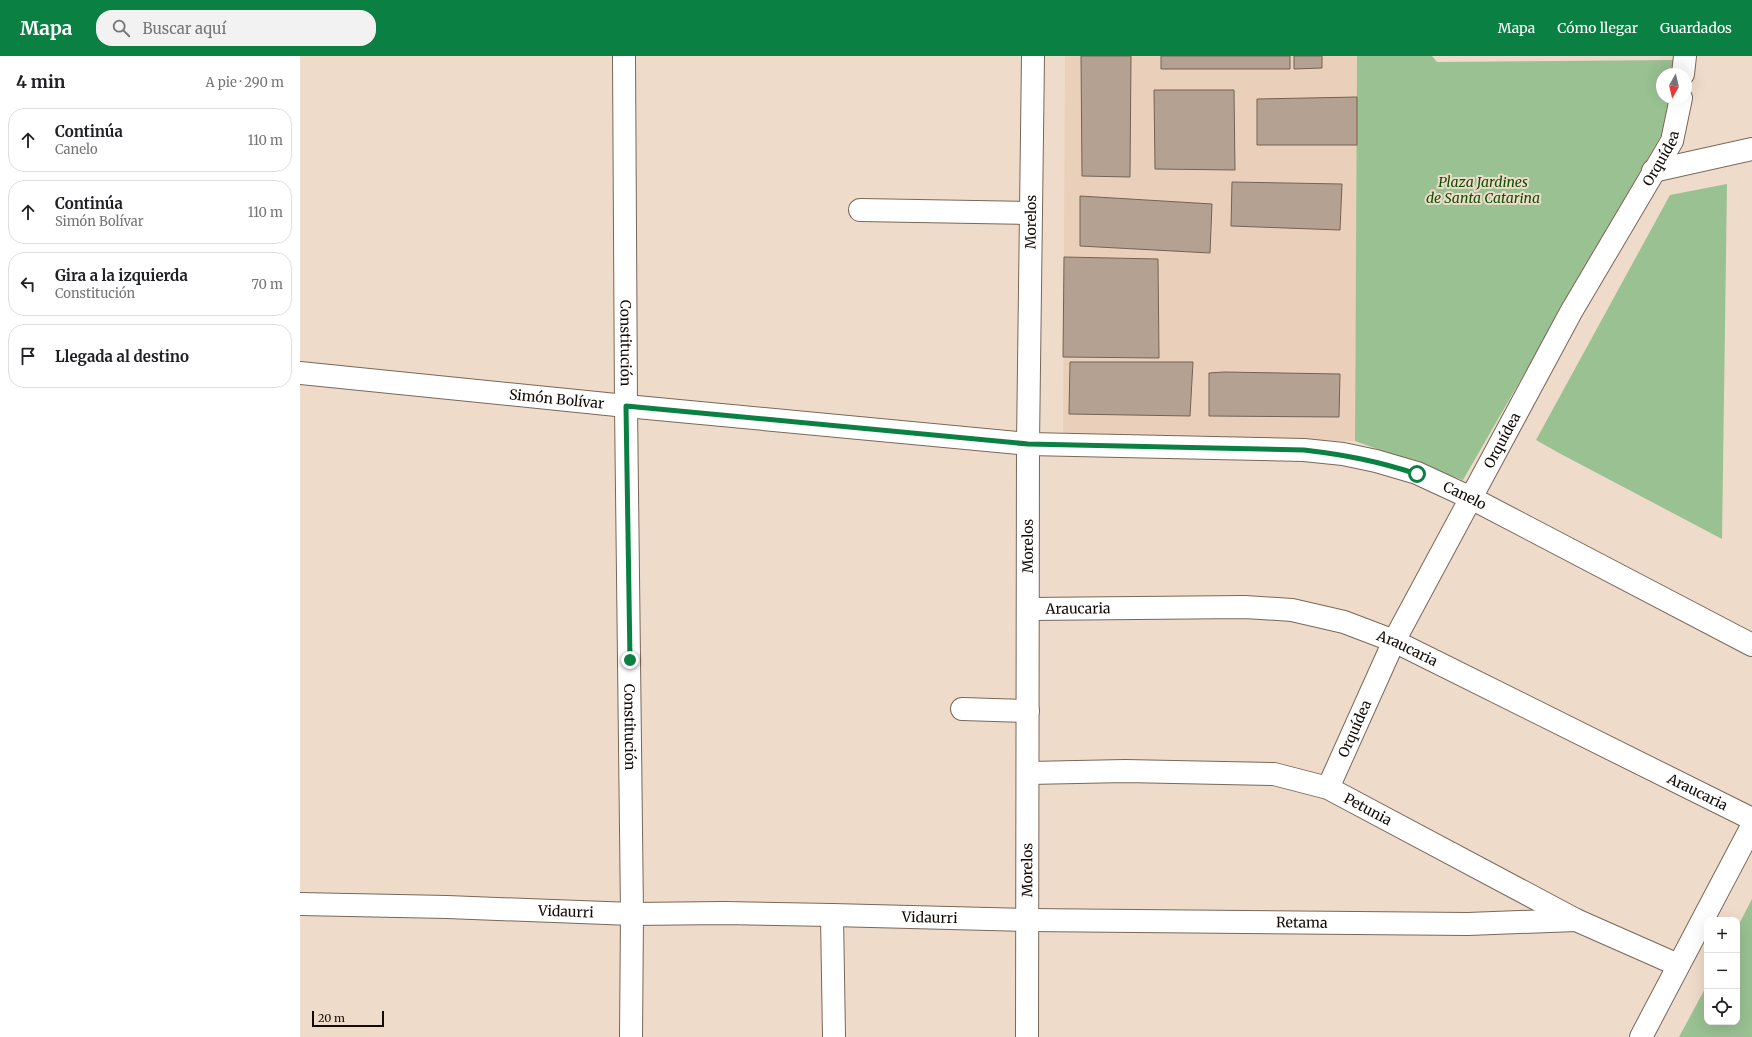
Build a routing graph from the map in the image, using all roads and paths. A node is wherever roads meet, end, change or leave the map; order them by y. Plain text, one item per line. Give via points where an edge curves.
1 (624, 56) edge
2 (1033, 56) edge
3 (1685, 56) edge
4 (1684, 68) edge
5 (1680, 104) edge
6 (1752, 149) edge
7 (1653, 171) junction
8 (860, 210) dead end
9 (1031, 213) junction
10 (300, 373) edge
11 (626, 406) junction
12 (1028, 444) junction
13 (1471, 498) junction
14 (1029, 609) junction
15 (1394, 641) junction
16 (1752, 645) edge
17 (962, 709) dead end
18 (1028, 711) junction
19 (1029, 773) junction
20 (1328, 788) junction
21 (1752, 819) edge
22 (1752, 826) edge
23 (300, 904) edge
24 (632, 914) junction
25 (832, 915) junction
26 (1027, 920) junction
27 (1576, 920) junction
28 (1678, 965) junction
29 (631, 1037) edge
30 (834, 1037) edge
31 (1027, 1037) edge
32 (1641, 1037) edge

1 - 11 street, Constitución
2 - 9 street, Morelos
3 - 4 street
5 - 7 street, Orquídea via 1672,141
6 - 7 street
7 - 13 street, Orquídea via 1571,312
8 - 9 street
9 - 12 street, Morelos
10 - 11 street, Simón Bolívar
11 - 12 street, Simón Bolívar
11 - 24 street, Constitución
12 - 13 street, Canelo via 1304,450 1342,454 1417,474
12 - 14 street, Morelos
13 - 15 street, Orquídea
13 - 16 street, Canelo
14 - 15 street, Araucaria via 1245,607 1292,610 1344,622
14 - 18 street, Morelos
15 - 20 street, Orquídea
15 - 21 street, Araucaria
17 - 18 street
18 - 19 street, Morelos
19 - 20 street, Petunia via 1126,771 1274,774
19 - 26 street, Morelos
20 - 27 street, Petunia
22 - 28 street
23 - 24 street, Vidaurri
24 - 25 street, Vidaurri
24 - 29 street, Constitución
25 - 26 street, Vidaurri
25 - 30 street
26 - 27 street, Retama via 1460,924
26 - 31 street, Morelos
27 - 28 street, Petunia
28 - 32 street

